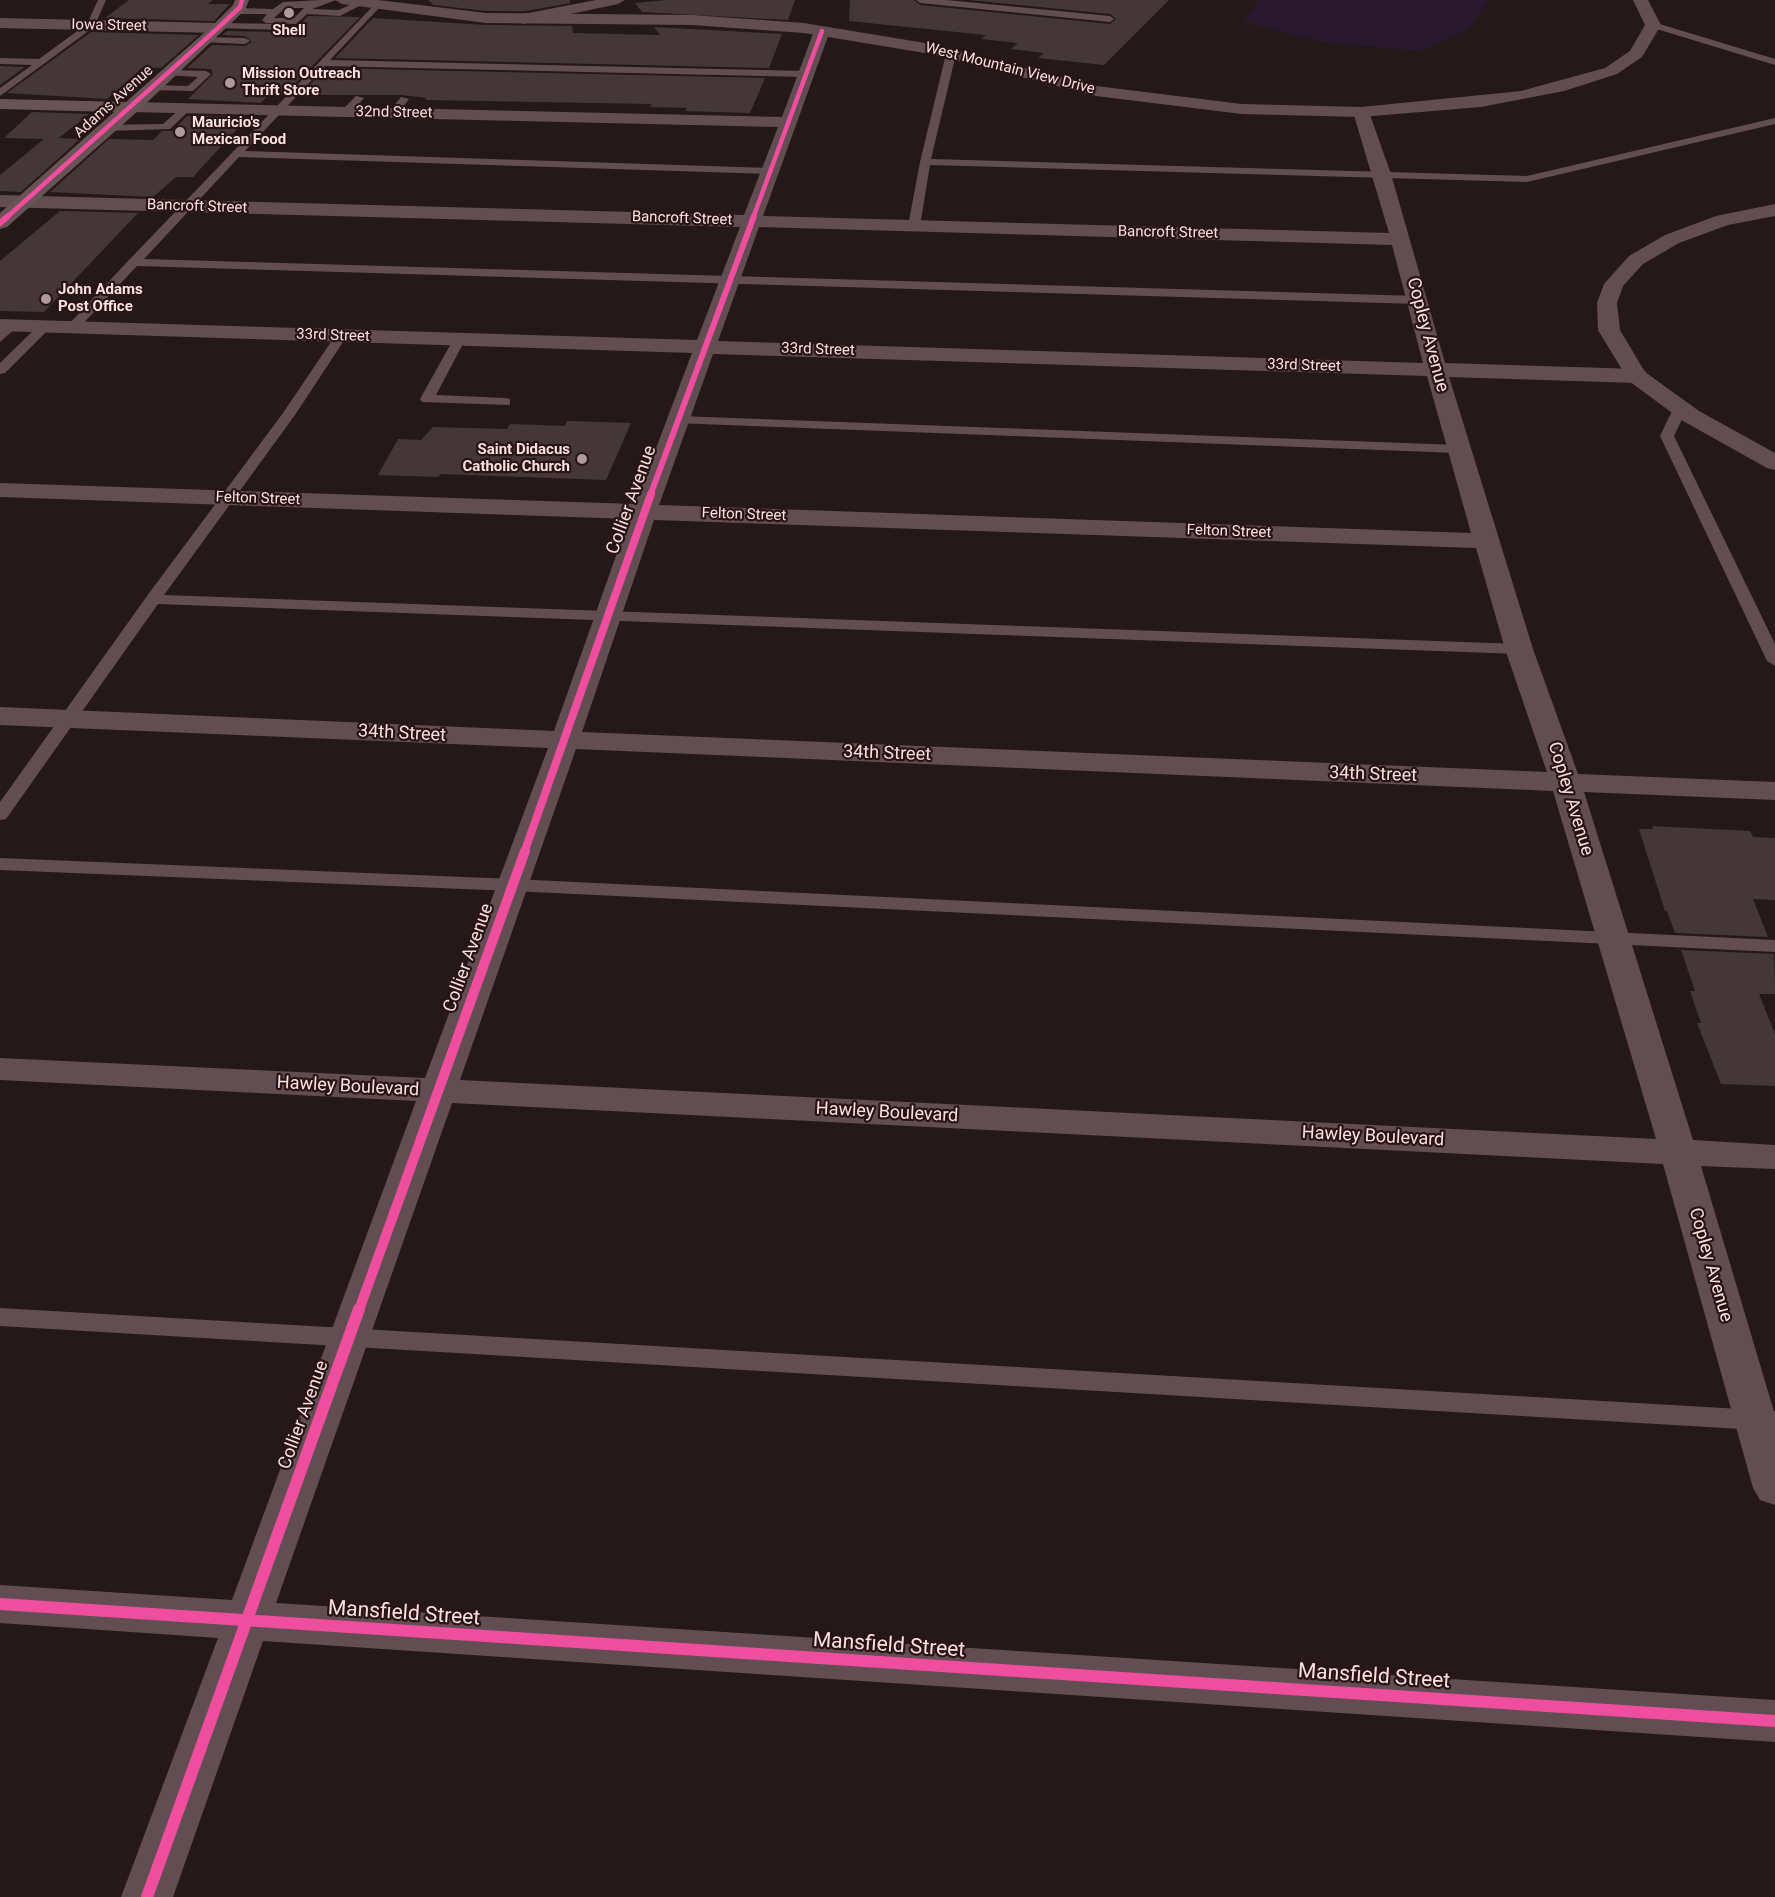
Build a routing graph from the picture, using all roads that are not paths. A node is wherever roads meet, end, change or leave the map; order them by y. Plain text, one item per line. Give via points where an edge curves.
1 (102, 0) edge
2 (332, 0) edge
3 (342, 0) edge
4 (618, 0) edge
5 (920, 0) edge
6 (1640, 0) edge
7 (369, 5) junction
8 (239, 6) edge
9 (302, 11) junction
10 (276, 12) junction
11 (522, 19) junction
12 (1110, 20) dead end
13 (0, 23) edge
14 (91, 25) junction
15 (1653, 25) junction
16 (220, 27) junction
17 (293, 27) dead end
18 (822, 31) junction
19 (205, 40) junction
20 (245, 41) dead end
21 (951, 54) junction
22 (0, 61) edge
23 (42, 62) junction
24 (1775, 62) edge
25 (322, 63) junction
26 (169, 73) junction
27 (805, 74) junction
28 (0, 93) edge
29 (143, 97) junction
30 (359, 98) dead end
31 (404, 99) dead end
32 (186, 102) junction
33 (0, 104) edge
34 (277, 110) junction
35 (346, 112) junction
36 (1361, 112) junction
37 (393, 113) junction
38 (1775, 121) edge
39 (788, 122) junction
40 (107, 128) junction
41 (235, 154) junction
42 (925, 162) junction
43 (770, 171) junction
44 (1382, 174) junction
45 (0, 201) edge
46 (24, 202) junction
47 (186, 206) junction
48 (1775, 210) edge
49 (752, 221) junction
50 (0, 223) edge
51 (914, 226) junction
52 (1401, 239) junction
53 (133, 262) junction
54 (730, 279) junction
55 (1418, 300) junction
56 (44, 327) junction
57 (72, 328) junction
58 (4, 330) edge
59 (341, 336) junction
60 (459, 340) junction
61 (706, 346) junction
62 (0, 370) edge
63 (1435, 370) junction
64 (1637, 376) junction
65 (505, 402) dead end
66 (1680, 409) junction
67 (679, 420) junction
68 (1458, 449) junction
69 (1775, 463) edge
70 (0, 490) edge
71 (225, 498) junction
72 (644, 512) junction
73 (1487, 541) junction
74 (152, 599) junction
75 (609, 618) junction
76 (1768, 634) edge
77 (1519, 649) junction
78 (1775, 661) edge
79 (0, 716) edge
80 (69, 719) junction
81 (563, 741) junction
82 (1566, 783) junction
83 (1775, 791) edge
84 (0, 815) edge
85 (0, 864) edge
86 (513, 885) junction
87 (1611, 937) junction
88 (1775, 946) edge
89 (0, 1069) edge
90 (438, 1091) junction
91 (1678, 1152) junction
92 (1775, 1157) edge
93 (0, 1317) edge
94 (349, 1338) junction
95 (1765, 1421) edge
96 (1775, 1488) edge
97 (0, 1604) edge
98 (246, 1622) junction
99 (1775, 1721) edge
100 (147, 1897) edge

1 - 14 lane
2 - 9 lane
3 - 7 street, West Mountain View Drive
4 - 11 street
5 - 12 lane
6 - 15 street
7 - 9 lane via 340,13
7 - 11 street, West Mountain View Drive
7 - 25 lane
8 - 10 lane
8 - 16 main road, Adams Avenue
9 - 10 lane via 283,5
9 - 10 lane via 296,21 266,20
11 - 18 street, West Mountain View Drive via 701,21
13 - 14 street, Iowa Street
14 - 16 street, Iowa Street
14 - 23 lane
15 - 24 lane
15 - 36 street, West Mountain View Drive via 1636,54 1611,71 1558,88 1481,102
16 - 17 lane
16 - 19 main road, Adams Avenue
18 - 21 street, West Mountain View Drive
18 - 27 street, Collier Avenue
19 - 20 lane
19 - 26 main road, Adams Avenue
21 - 36 street, West Mountain View Drive via 1096,91 1242,109
21 - 42 lane
22 - 23 lane
23 - 28 lane
25 - 27 lane via 434,70 437,65
25 - 34 lane
26 - 29 main road, Adams Avenue
26 - 29 lane via 206,74 190,89
27 - 39 street, Collier Avenue
29 - 32 street, 32nd Street
29 - 33 main road, 32nd Street
29 - 40 main road, Adams Avenue
30 - 35 lane
31 - 37 lane
32 - 34 street, 32nd Street
32 - 40 lane via 166,127
34 - 35 street, 32nd Street
34 - 41 lane
35 - 37 street, 32nd Street
36 - 44 street, Copley Avenue
37 - 39 street, 32nd Street
38 - 44 lane via 1527,178
39 - 43 street, Collier Avenue
40 - 46 main road, Adams Avenue
41 - 43 lane
41 - 47 lane
42 - 44 lane
42 - 51 lane
43 - 49 street, Collier Avenue
44 - 52 street, Copley Avenue
45 - 46 street, Bancroft Street
46 - 47 street, Bancroft Street
46 - 50 main road, Adams Avenue
47 - 49 street, Bancroft Street
47 - 53 lane
48 - 64 street via 1724,220 1672,239 1636,260 1614,284 1607,303 1609,330
49 - 51 street, Bancroft Street
49 - 54 street, Collier Avenue
51 - 52 street, Bancroft Street
52 - 55 street, Copley Avenue
53 - 54 lane
53 - 57 lane
54 - 55 lane
54 - 61 street, Collier Avenue
55 - 63 street, Copley Avenue
56 - 57 street, 33rd Street
56 - 58 street, 33rd Street
56 - 62 lane
57 - 59 street, 33rd Street
59 - 60 street, 33rd Street
59 - 71 lane
60 - 61 street, 33rd Street
60 - 65 lane via 427,399
61 - 63 street, 33rd Street
61 - 67 street, Collier Avenue
63 - 64 street, 33rd Street
63 - 68 street, Copley Avenue
64 - 66 street
66 - 69 street
66 - 76 lane via 1667,436
67 - 68 lane
67 - 72 street, Collier Avenue
68 - 73 street, Copley Avenue
70 - 71 street, Felton Street
71 - 72 street, Felton Street
71 - 74 lane
72 - 73 street, Felton Street
72 - 75 street, Collier Avenue
73 - 77 street, Copley Avenue
74 - 75 lane
74 - 80 lane
75 - 77 lane
75 - 81 street, Collier Avenue
76 - 78 lane
77 - 82 street, Copley Avenue
79 - 80 street, 34th Street
80 - 81 street, 34th Street
80 - 84 lane
81 - 82 street, 34th Street
81 - 86 street, Collier Avenue
82 - 83 street, 34th Street
82 - 87 street, Copley Avenue
85 - 86 lane
86 - 87 lane
86 - 90 street, Collier Avenue
87 - 88 lane
87 - 91 street, Copley Avenue
89 - 90 street, Hawley Boulevard
90 - 91 street, Hawley Boulevard
90 - 94 street, Collier Avenue
91 - 92 street, Hawley Boulevard
91 - 95 street, Copley Avenue
93 - 94 lane
94 - 95 lane
94 - 98 street, Collier Avenue
95 - 96 street, Copley Avenue
97 - 98 street, Mansfield Street
98 - 99 street, Mansfield Street
98 - 100 street, Collier Avenue

